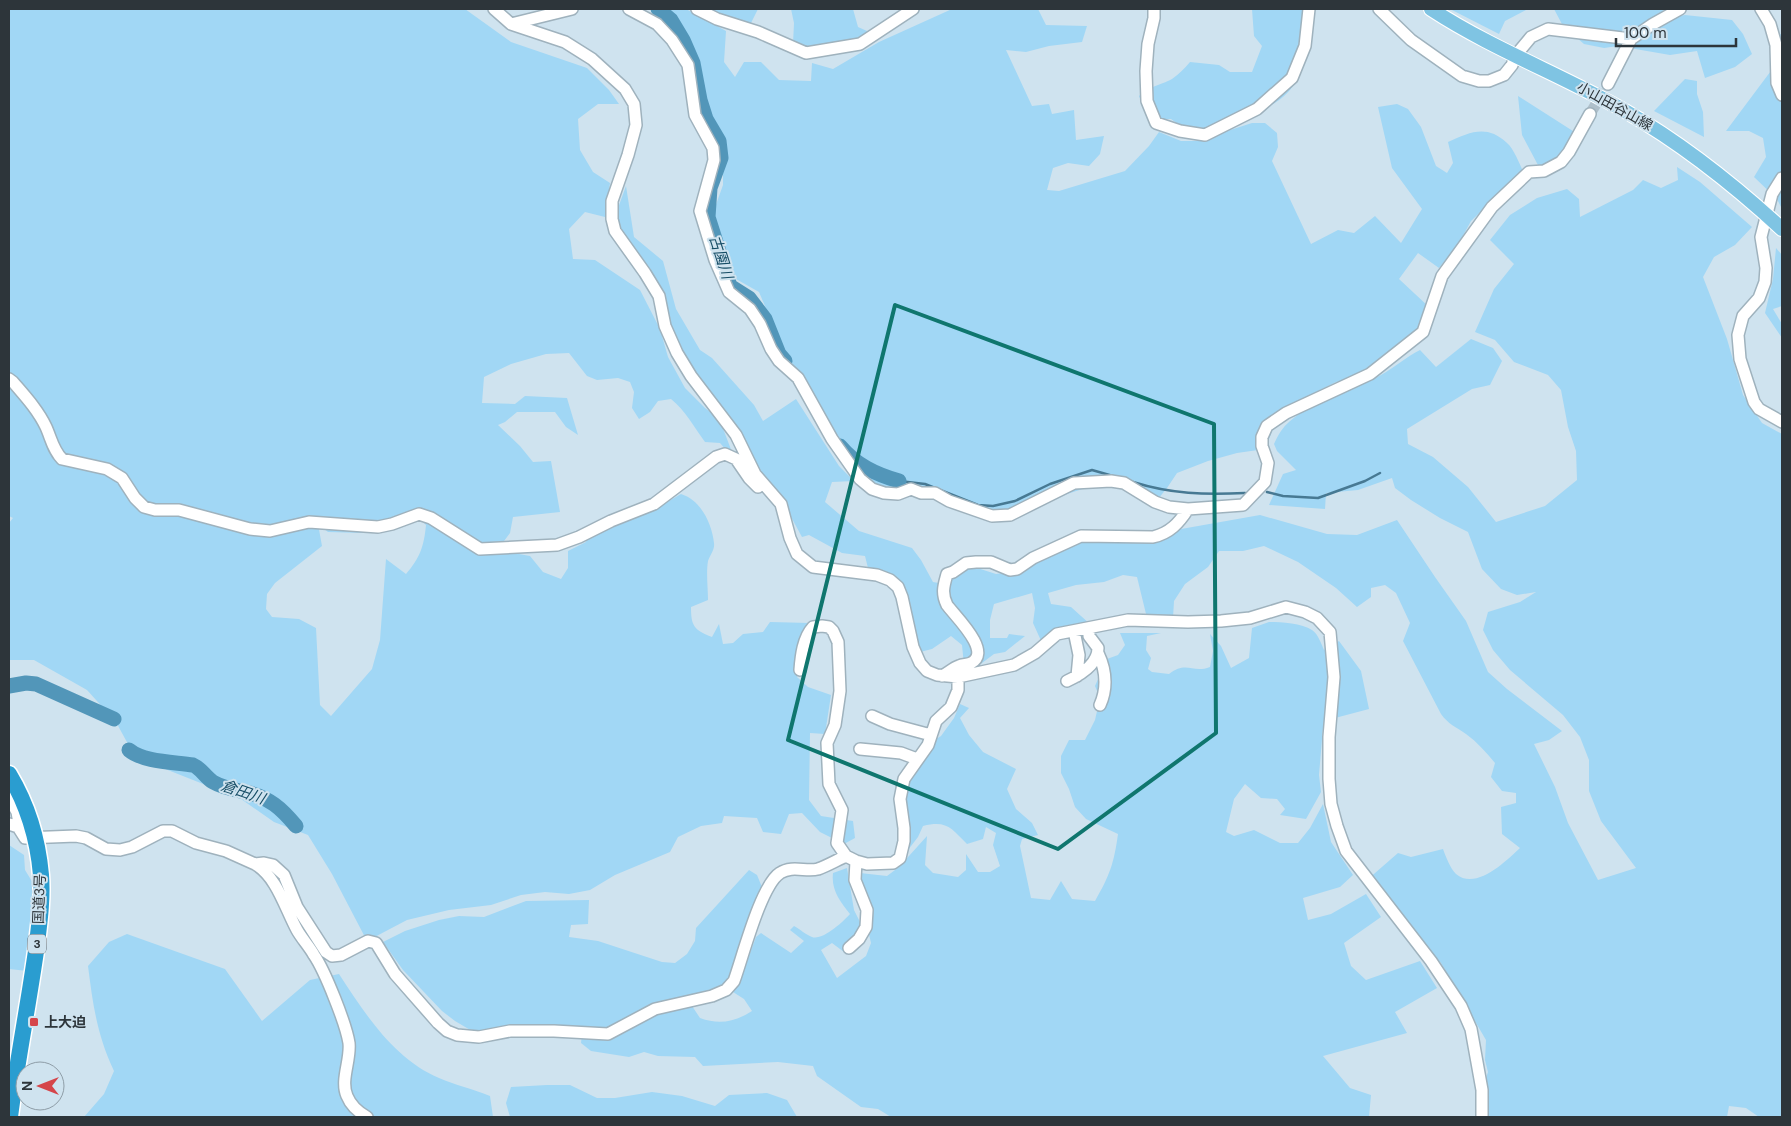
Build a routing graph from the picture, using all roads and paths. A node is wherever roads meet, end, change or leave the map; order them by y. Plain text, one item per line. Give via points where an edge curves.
1 (494, 9) edge
2 (572, 9) edge
3 (629, 9) edge
4 (697, 9) edge
5 (912, 9) edge
6 (1154, 9) edge
7 (1309, 9) edge
8 (1379, 9) edge
9 (1431, 9) edge
10 (1680, 9) edge
11 (1761, 9) edge
12 (511, 24) junction
13 (1631, 39) junction
14 (1516, 55) junction
15 (1608, 84) tunnel mouth
16 (1782, 95) edge
17 (1590, 114) tunnel mouth
18 (1782, 178) edge
19 (1767, 215) junction
20 (1782, 229) edge
21 (9, 378) edge
22 (1782, 422) edge
23 (769, 489) junction
24 (1188, 509) junction
25 (1089, 628) junction
26 (1074, 631) junction
27 (1098, 653) junction
28 (800, 670) dead end
29 (942, 676) junction
30 (958, 677) junction
31 (1100, 705) dead end
32 (872, 716) dead end
33 (931, 735) junction
34 (860, 748) dead end
35 (917, 759) junction
36 (9, 774) edge
37 (9, 798) edge
38 (9, 824) edge
39 (20, 830) junction
40 (35, 839) junction
41 (851, 858) junction
42 (255, 864) junction
43 (849, 948) dead end
44 (14, 1052) edge
45 (10, 1117) edge
46 (367, 1117) edge
47 (1482, 1117) edge

1 - 12 street
2 - 12 street
3 - 24 street via 657,24 688,65 695,115 712,148 714,160 700,211 728,292 750,308 771,349 798,378 832,439 860,479 872,489 884,493 898,494 911,489 935,494 992,516 1010,515 1074,483 1111,481 1124,483 1155,502
4 - 5 street via 806,53 860,44
6 - 7 street via 1147,56 1147,101 1156,123 1180,131 1205,134 1256,109 1292,78 1305,46
8 - 14 street via 1411,40 1470,80 1496,79 1504,75
9 - 14 main road, 小山田谷山線
10 - 13 street
11 - 16 street via 1770,24 1776,45 1777,83
12 - 23 street via 565,42 592,59 625,89 634,104 636,125 612,200 615,231 658,296 665,326 677,353 736,435 755,474
13 - 14 street via 1548,30 1531,37
13 - 15 street
14 - 19 main road, 小山田谷山線 via 1662,133 1730,182
17 - 24 street via 1561,162 1544,171 1529,172 1492,207 1442,276 1423,332 1370,374 1286,413 1267,426 1262,437 1268,463 1266,482 1243,505
18 - 19 street via 1772,194
19 - 20 main road, 小山田谷山線
19 - 22 street via 1762,237 1765,282 1758,298 1743,316 1738,350 1758,409
21 - 23 street via 36,410 62,460 107,469 122,478 144,507 179,510 250,529 270,531 309,522 378,527 419,514 431,518 480,549 557,546 654,504 724,454 736,459 759,488
23 - 29 street via 781,504 797,554 813,567 877,575 898,587 920,662 927,671
24 - 29 street via 1179,523 1164,535 1081,536 1017,569 1010,570 992,562 976,562 966,563 948,574 944,598 976,642 978,650 975,660
25 - 26 street
25 - 27 street via 1089,636
25 - 47 street via 1128,620 1188,622 1250,618 1286,607 1317,618 1330,632 1334,677 1330,779 1331,804 1337,826 1346,851 1431,961 1461,1006 1473,1037 1482,1090
26 - 27 street via 1079,655 1072,678 1090,665
26 - 30 street via 1057,634 1035,653 1014,665
27 - 31 street via 1105,679
28 - 41 street via 809,631 822,626 834,631 838,642 840,691 835,725 827,743 829,784 842,810 838,843
29 - 30 street
30 - 33 street via 958,690 951,707 936,722
32 - 33 street
33 - 35 street
34 - 35 street via 901,753
35 - 41 street via 901,788 904,834 900,858 892,863 867,864
36 - 40 highway, 国道3号 / 3
37 - 39 street via 17,812
38 - 39 street
39 - 40 street via 25,838
40 - 42 street via 76,836 106,849 120,850 163,831 172,831
40 - 44 highway, 国道3号 / 3 via 41,902 33,970
41 - 42 street via 817,869 791,869 781,872 770,882 734,981 726,990 655,1009 608,1034 510,1030 479,1037 457,1035 438,1023 395,974 376,943 368,941 342,955 332,956 326,952 297,907 284,874 273,865
41 - 43 street via 855,880 867,910 866,927 859,940
42 - 46 street via 271,878 298,932 315,957 340,1013 349,1044 346,1094 355,1110
44 - 45 highway, 国道3号 / 3

